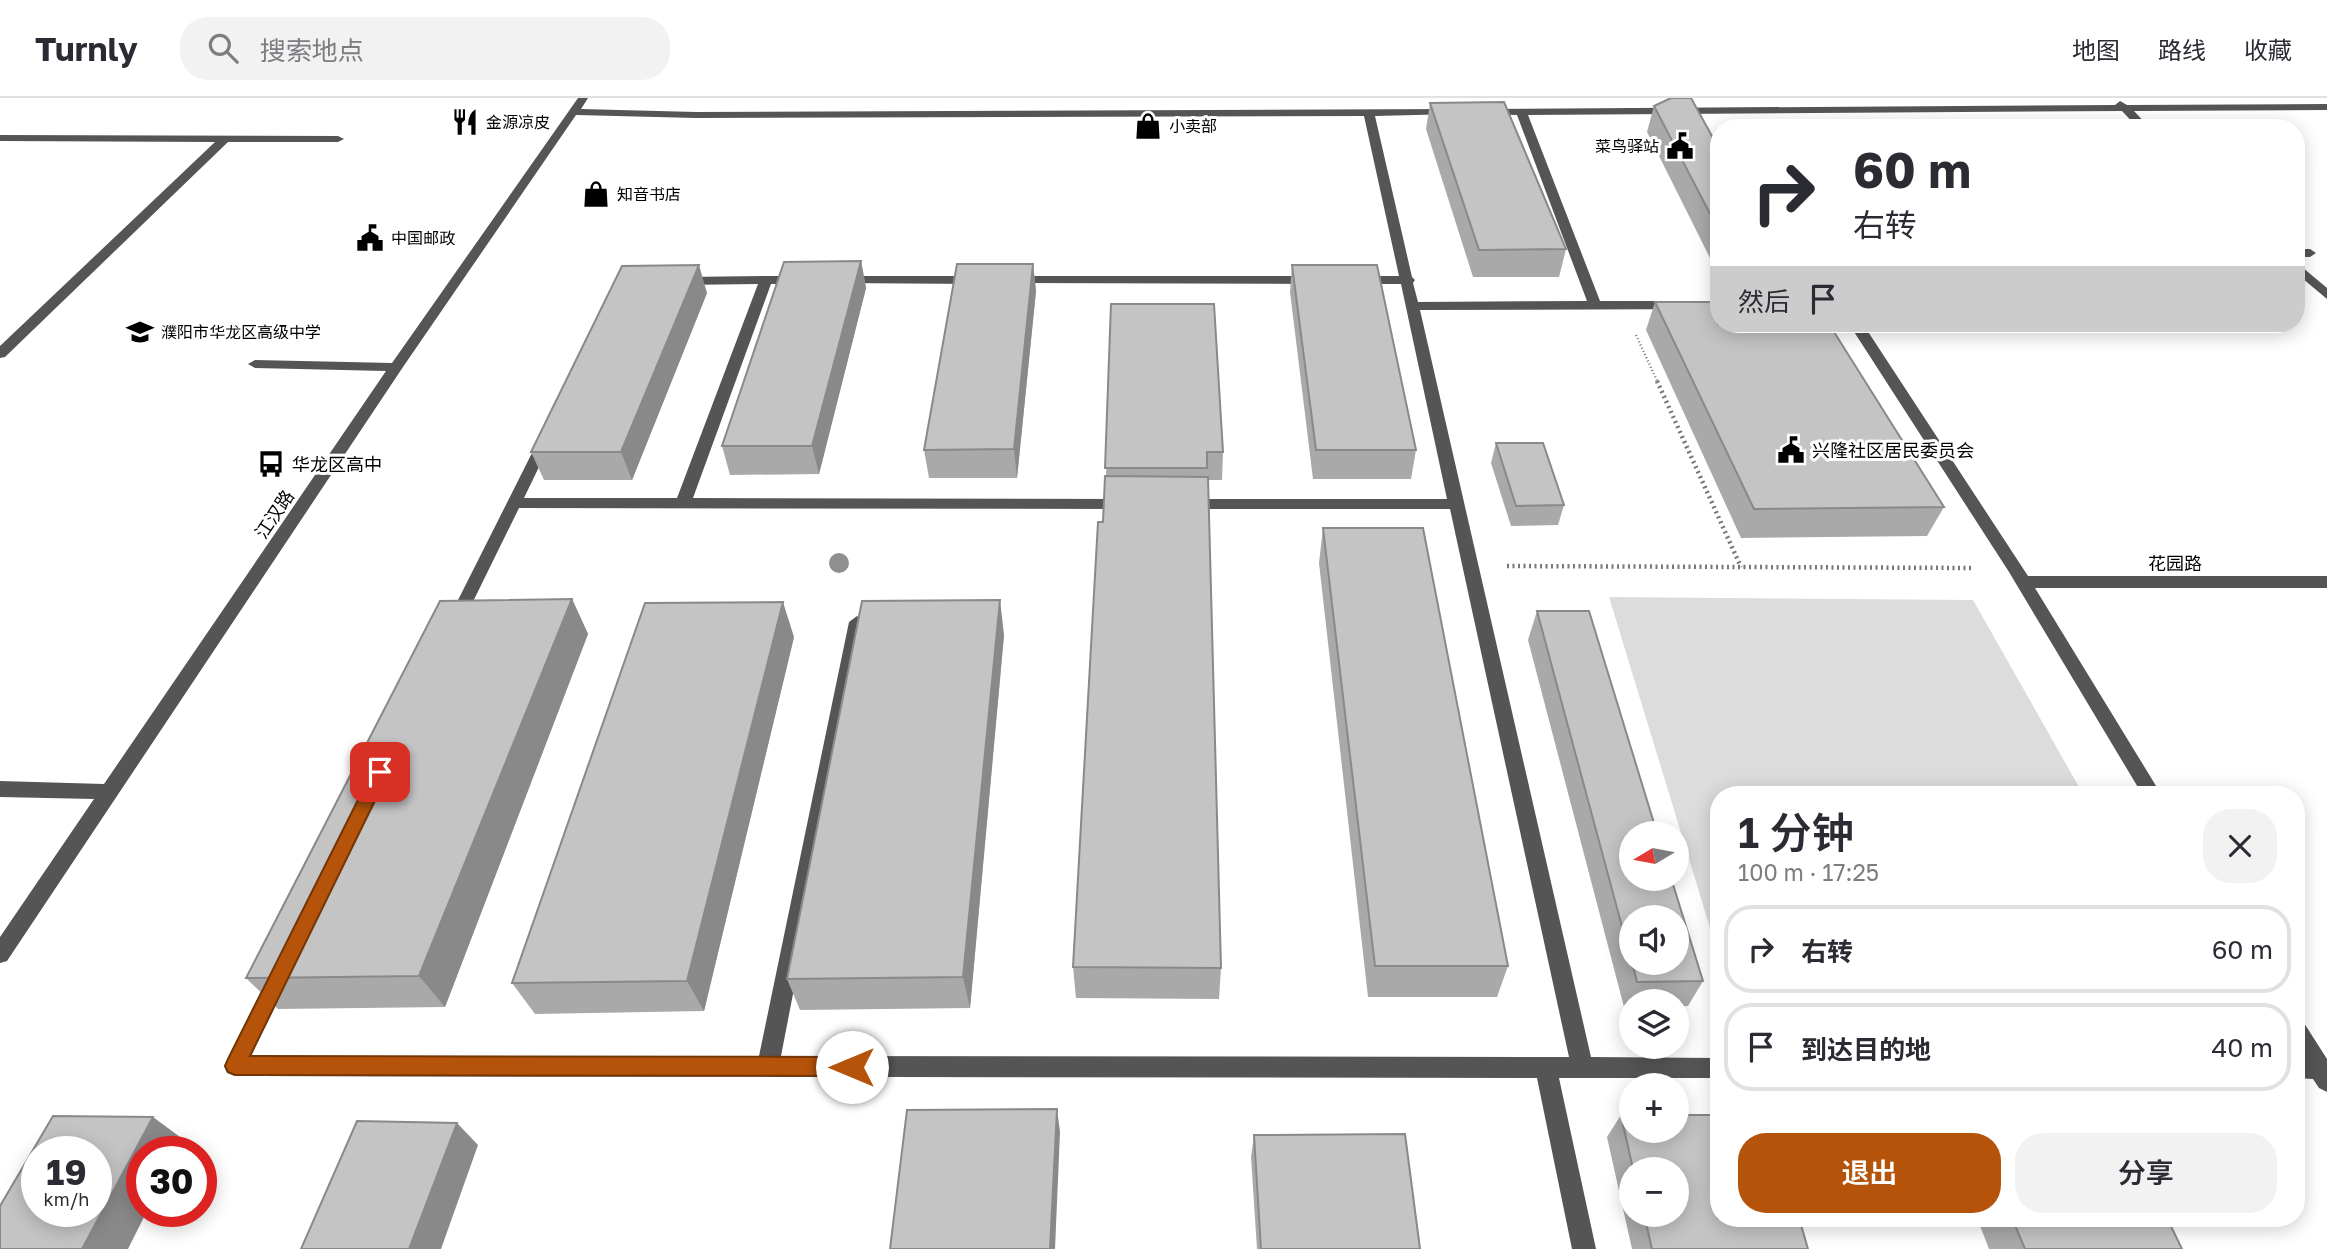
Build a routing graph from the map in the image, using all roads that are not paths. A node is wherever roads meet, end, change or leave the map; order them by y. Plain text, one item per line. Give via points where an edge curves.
1 (1694, 98) edge
2 (2113, 98) edge
3 (2241, 98) edge
4 (578, 105) edge
5 (2252, 107) junction
6 (2327, 107) edge
7 (2123, 108) junction
8 (1727, 110) junction
9 (1521, 111) junction
10 (1701, 111) junction
11 (1369, 112) junction
12 (1732, 119) edge
13 (2135, 119) edge
14 (0, 138) edge
15 (225, 139) junction
16 (338, 139) dead end
17 (2305, 274) edge
18 (1409, 280) junction
19 (663, 281) edge
20 (766, 281) junction
21 (2327, 295) edge
22 (1710, 305) edge
23 (1414, 306) junction
24 (1595, 306) junction
25 (1862, 333) edge
26 (0, 354) edge
27 (255, 364) dead end
28 (396, 368) junction
29 (550, 429) edge
30 (514, 503) junction
31 (683, 503) junction
32 (1139, 504) edge
33 (1167, 504) edge
34 (1457, 504) junction
35 (2019, 575) junction
36 (2327, 582) edge
37 (857, 622) edge
38 (446, 641) edge
39 (2147, 786) edge
40 (0, 789) edge
41 (110, 792) junction
42 (0, 954) edge
43 (284, 966) edge
44 (2305, 1044) edge
45 (768, 1067) junction
46 (1546, 1068) junction
47 (1582, 1068) junction
48 (1710, 1068) edge
49 (2305, 1070) edge
50 (2324, 1073) edge
51 (1584, 1249) edge

1 - 10 street
2 - 7 street
3 - 5 street
4 - 11 street via 696,115
4 - 28 street, 江汉路
5 - 6 street
5 - 7 street
7 - 8 street
7 - 13 street
8 - 10 street
8 - 12 street
9 - 10 street
9 - 11 street
9 - 24 street
11 - 18 street
14 - 15 street
15 - 16 street
15 - 26 street
17 - 21 street
18 - 20 street
18 - 23 street
19 - 20 street
20 - 31 street
22 - 24 street
23 - 24 street
23 - 34 street
25 - 35 street
27 - 28 street
28 - 41 street, 江汉路
29 - 30 street
30 - 31 street
30 - 38 street
31 - 32 street
33 - 34 street
34 - 47 street
35 - 36 street, 花园路
35 - 39 street
37 - 45 street
40 - 41 street
41 - 42 street, 江汉路
43 - 45 street via 235,1066
44 - 50 street
45 - 46 street
46 - 47 street
46 - 51 street
47 - 48 street
49 - 50 street

